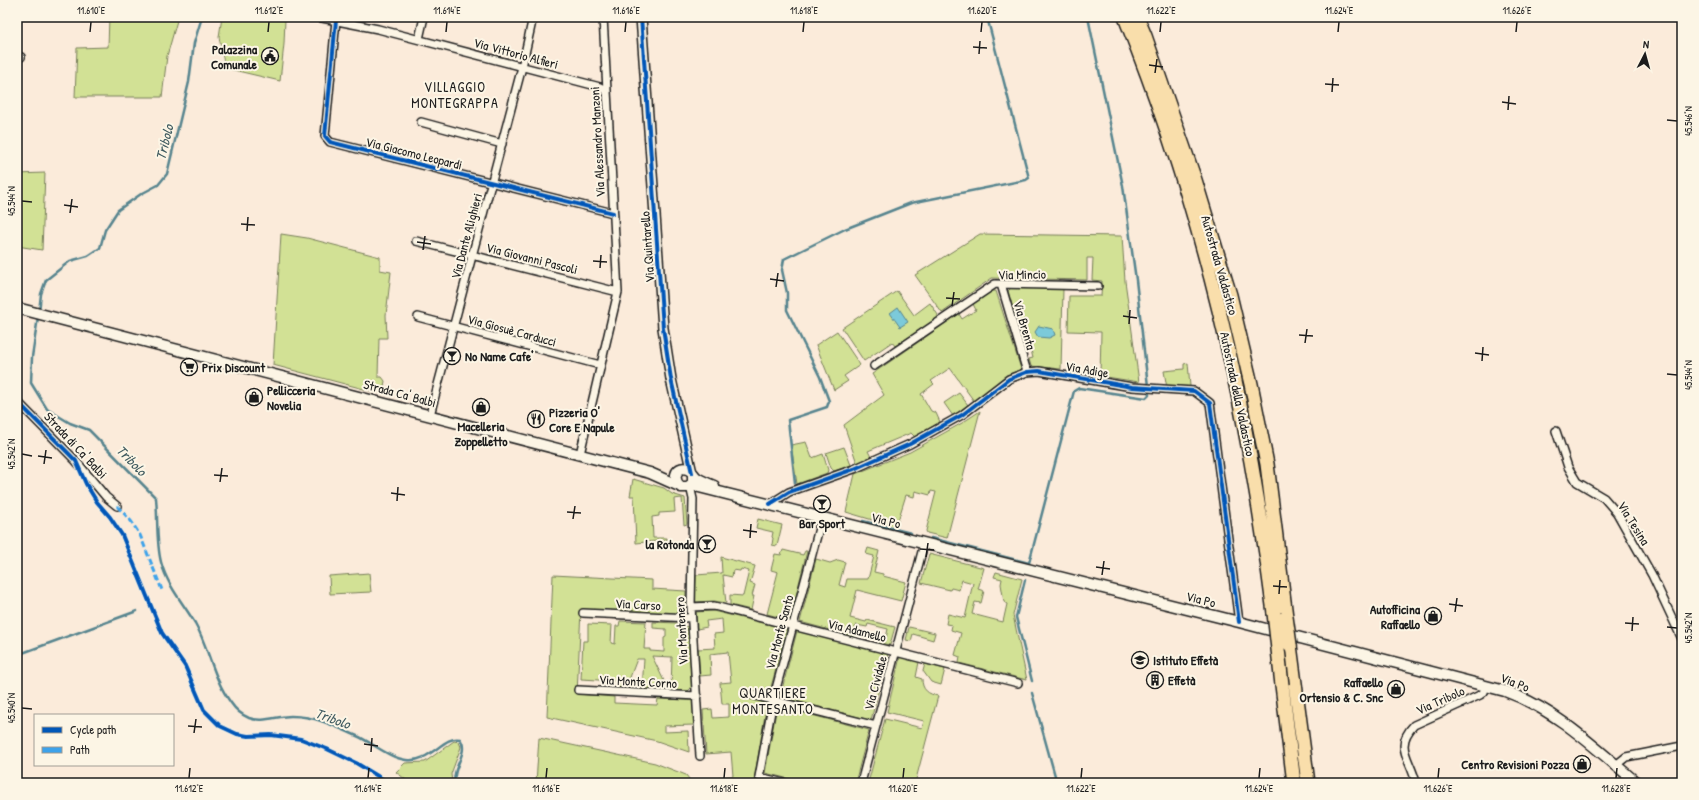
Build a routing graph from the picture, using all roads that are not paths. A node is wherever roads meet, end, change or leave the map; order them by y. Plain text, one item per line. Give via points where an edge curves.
1 (317, 17) edge
2 (424, 17) edge
3 (533, 17) edge
4 (603, 17) edge
5 (642, 17) edge
6 (1125, 17) edge
7 (1137, 17) edge
8 (336, 20) junction
9 (419, 39) junction
10 (522, 67) junction
11 (606, 91) junction
12 (421, 122) dead end
13 (502, 144) junction
14 (492, 182) junction
15 (613, 213) junction
16 (416, 241) dead end
17 (473, 255) junction
18 (1001, 284) junction
19 (1098, 286) dead end
20 (618, 292) junction
21 (22, 309) edge
22 (418, 317) dead end
23 (454, 327) junction
24 (600, 365) junction
25 (874, 366) dead end
26 (1027, 372) junction
27 (17, 401) edge
28 (430, 415) junction
29 (1556, 431) dead end
30 (686, 447) junction
31 (580, 454) junction
32 (679, 471) junction
33 (650, 472) junction
34 (693, 474) junction
35 (685, 486) junction
36 (733, 494) junction
37 (770, 504) junction
38 (116, 506) dead end
39 (822, 517) junction
40 (924, 544) junction
41 (691, 607) junction
42 (583, 613) dead end
43 (1280, 615) junction
44 (691, 618) junction
45 (1239, 622) junction
46 (794, 626) junction
47 (1682, 639) edge
48 (896, 652) junction
49 (1018, 683) dead end
50 (1486, 686) junction
51 (578, 690) dead end
52 (748, 694) dead end
53 (697, 696) junction
54 (773, 700) junction
55 (876, 726) junction
56 (1682, 746) edge
57 (700, 756) dead end
58 (1616, 765) junction
59 (784, 783) edge
60 (861, 783) edge
61 (1294, 783) edge
62 (1308, 783) edge
63 (1416, 783) edge
64 (1637, 783) edge

1 - 8 street, Via Vittorio Alfieri
2 - 9 street
3 - 10 street, Via Dante Alighieri
4 - 11 street, Via Alessandro Manzoni
5 - 30 street, Via Quintarello via 663,328
6 - 43 highway, Autostrada della Valdastico via 1175,155 1213,283 1247,433
7 - 43 highway, Autostrada Valdastico via 1195,180 1230,295 1267,464
8 - 9 street, Via Vittorio Alfieri
8 - 14 street, Via Giacomo Leopardi via 325,136 330,142
9 - 10 street, Via Vittorio Alfieri
10 - 11 street, Via Vittorio Alfieri via 600,87
10 - 13 street, Via Dante Alighieri
11 - 15 street, Via Alessandro Manzoni
12 - 13 street
13 - 14 street, Via Dante Alighieri
14 - 15 street, Via Giacomo Leopardi
14 - 17 street, Via Dante Alighieri
15 - 20 street, Via Alessandro Manzoni
16 - 17 street, Via Giovanni Pascoli
17 - 20 street, Via Giovanni Pascoli
17 - 23 street, Via Dante Alighieri
18 - 19 street, Via Mincio
18 - 25 street, Via Mincio via 995,284
18 - 26 street, Via Brenta
20 - 24 street, Via Alessandro Manzoni
21 - 28 main road, Strada Ca' Balbi
22 - 23 street, Via Giosuè Carducci
23 - 24 street, Via Giosuè Carducci
23 - 28 street, Via Dante Alighieri
24 - 31 street, Via Alessandro Manzoni
26 - 37 street, Via Adige via 1009,379 962,415 910,444 854,469 789,492
26 - 45 street, Via Adige via 1039,371 1148,388 1194,391 1210,403
27 - 38 street, Strada di Ca' Balbi
28 - 31 main road, Strada Ca' Balbi
29 - 47 street, Via Tesina via 1568,467 1577,482 1604,498 1617,514 1652,575
30 - 32 street, Via Quintarello
30 - 34 street, Via Quintarello
31 - 33 main road, Strada Ca' Balbi
32 - 33 main road, Strada Ca' Balbi
32 - 34 main road, Via Po via 686,469
32 - 35 main road via 675,477
33 - 35 main road, Strada Ca' Balbi
34 - 35 main road via 694,480
34 - 36 main road, Via Po
35 - 36 main road, Via Po
35 - 41 street, Via Montenero via 692,505
36 - 37 main road, Via Po
37 - 39 main road, Via Po
39 - 40 main road, Via Po
39 - 46 street, Via Monte Santo
40 - 45 main road, Via Po
40 - 48 street, Via Cividale
41 - 44 street, Via Montenero
41 - 46 street, Via Adamello via 714,606
42 - 44 street, Via Carso
43 - 61 highway, Autostrada della Valdastico, bridge via 1282,685
43 - 62 highway, Autostrada della Valdastico, bridge via 1290,645
44 - 53 street, Via Montenero
45 - 50 main road, Via Po
46 - 48 street, Via Adamello
46 - 54 street, Via Monte Santo
48 - 49 street, Via Adamello
48 - 55 street, Via Cividale
50 - 58 main road, Via Po via 1522,698 1547,711
50 - 63 street, Via Tribolo via 1480,695 1414,725 1408,731 1403,747
51 - 53 street, Via Monte Corno
52 - 54 street
53 - 57 street, Via Montenero
54 - 55 street
54 - 59 street, Via Monte Santo via 759,777
55 - 60 street, Via Cividale
56 - 58 street via 1626,756
58 - 64 main road, Via Po

